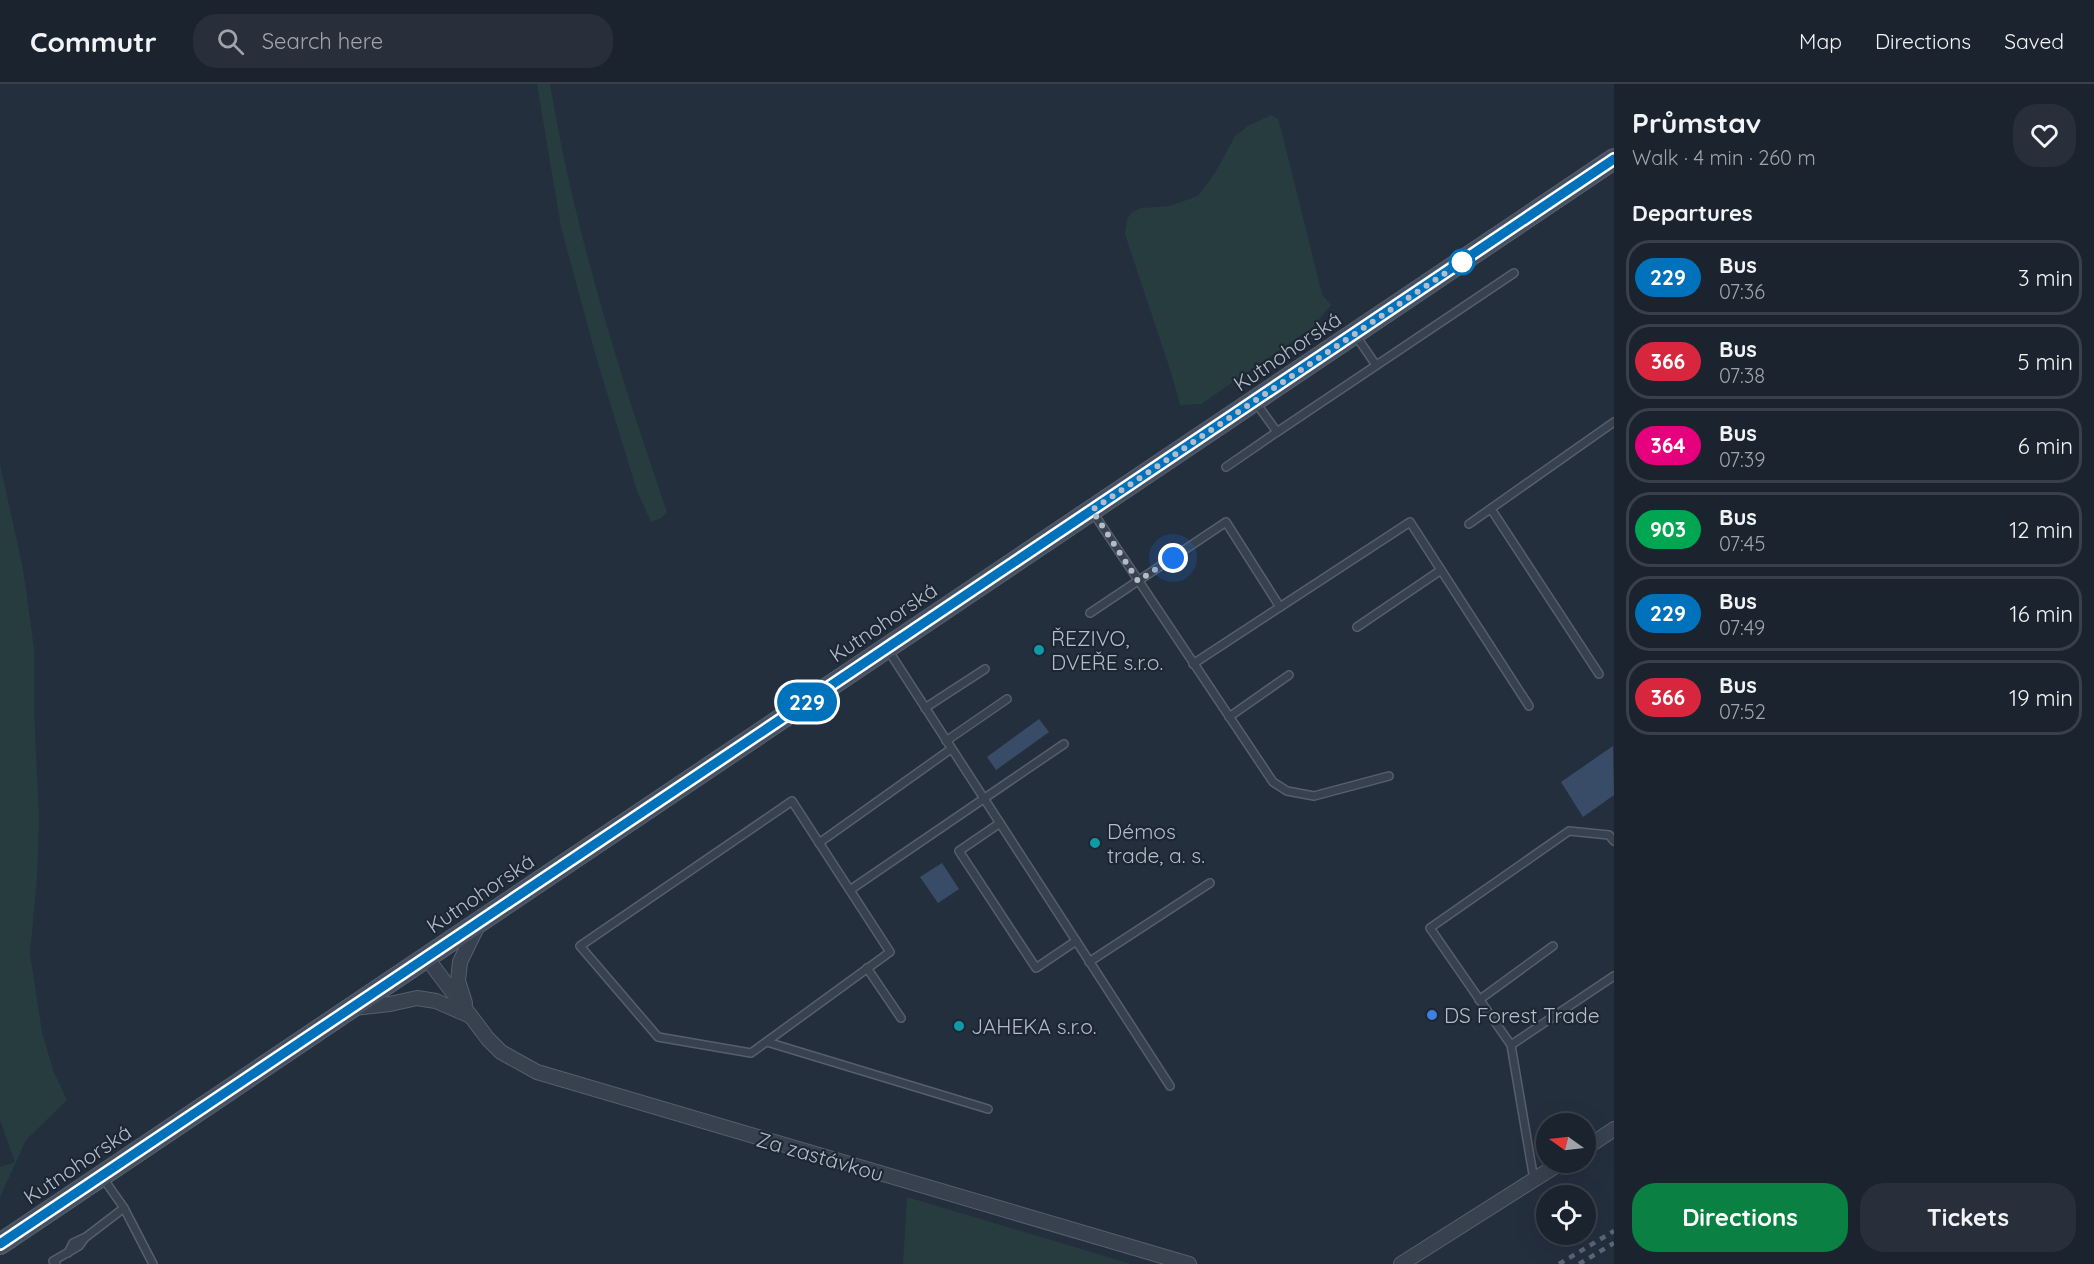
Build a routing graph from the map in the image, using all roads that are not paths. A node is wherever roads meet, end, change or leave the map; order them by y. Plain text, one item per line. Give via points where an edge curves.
1 (1613, 161) edge
2 (1515, 273) dead end
3 (1355, 333) junction
4 (1376, 365) junction
5 (1254, 401) junction
6 (1614, 422) edge
7 (1277, 432) junction
8 (1226, 467) dead end
9 (1491, 509) junction
10 (1092, 510) junction
11 (1469, 524) dead end
12 (1441, 570) junction
13 (1138, 581) junction
14 (1280, 606) junction
15 (1090, 613) dead end
16 (1357, 627) dead end
17 (887, 648) junction
18 (1193, 664) junction
19 (985, 669) dead end
20 (1599, 674) dead end
21 (1289, 675) dead end
22 (1007, 699) dead end
23 (1529, 706) dead end
24 (926, 708) junction
25 (1229, 717) junction
26 (946, 741) junction
27 (1064, 744) dead end
28 (951, 749) junction
29 (1389, 776) dead end
30 (984, 799) junction
31 (1000, 824) junction
32 (1614, 842) edge
33 (819, 843) junction
34 (1210, 883) dead end
35 (850, 890) junction
36 (480, 922) junction
37 (1076, 941) junction
38 (1553, 946) dead end
39 (426, 957) junction
40 (1089, 962) junction
41 (867, 968) junction
42 (1614, 976) edge
43 (1479, 1000) junction
44 (351, 1008) junction
45 (470, 1016) junction
46 (901, 1018) dead end
47 (767, 1042) junction
48 (1511, 1045) junction
49 (1170, 1086) dead end
50 (988, 1109) dead end
51 (1614, 1130) edge
52 (1596, 1142) edge
53 (1545, 1173) edge
54 (102, 1176) junction
55 (1534, 1180) junction
56 (124, 1208) junction
57 (0, 1244) edge
58 (56, 1264) edge
59 (153, 1264) edge
60 (1189, 1264) edge
61 (1401, 1264) edge

1 - 3 main road, Kutnohorská
2 - 4 lane
3 - 4 lane
3 - 5 main road, Kutnohorská
4 - 7 lane
5 - 7 lane
5 - 10 main road, Kutnohorská
6 - 9 lane
7 - 8 lane
9 - 11 lane
9 - 20 lane
10 - 13 lane
10 - 17 main road, Kutnohorská
12 - 14 lane via 1410,522
12 - 16 lane
12 - 23 lane
13 - 14 lane via 1226,522
13 - 15 lane
13 - 18 lane
14 - 18 lane
17 - 24 lane
17 - 36 main road, Kutnohorská
18 - 25 lane
19 - 24 lane
21 - 25 lane
22 - 26 lane
24 - 26 lane
25 - 29 lane via 1273,782 1287,791 1314,796
26 - 28 lane
27 - 30 lane
28 - 30 lane
28 - 33 lane
30 - 31 lane
30 - 35 lane
31 - 37 lane
31 - 37 lane via 959,851 965,861 1036,968
32 - 43 lane via 1609,835 1569,831 1430,928
33 - 35 lane
33 - 47 lane via 792,801 580,946 658,1037 751,1053
34 - 40 lane
35 - 41 lane via 890,952
36 - 39 main road, Kutnohorská
36 - 45 street, Za zastávkou via 460,962 458,981
37 - 40 lane
38 - 43 lane
39 - 44 main road, Kutnohorská
39 - 45 street, Za zastávkou
40 - 49 lane
41 - 46 lane
41 - 47 lane
42 - 48 lane
43 - 48 lane
44 - 45 street, Za zastávkou via 417,998 436,1001
44 - 54 main road, Kutnohorská
45 - 60 street, Za zastávkou via 501,1052 537,1072
47 - 50 lane
48 - 55 lane
51 - 52 street
53 - 55 street
54 - 56 lane
54 - 57 main road, Kutnohorská
55 - 61 street
56 - 58 lane via 79,1246 53,1261
56 - 59 lane

